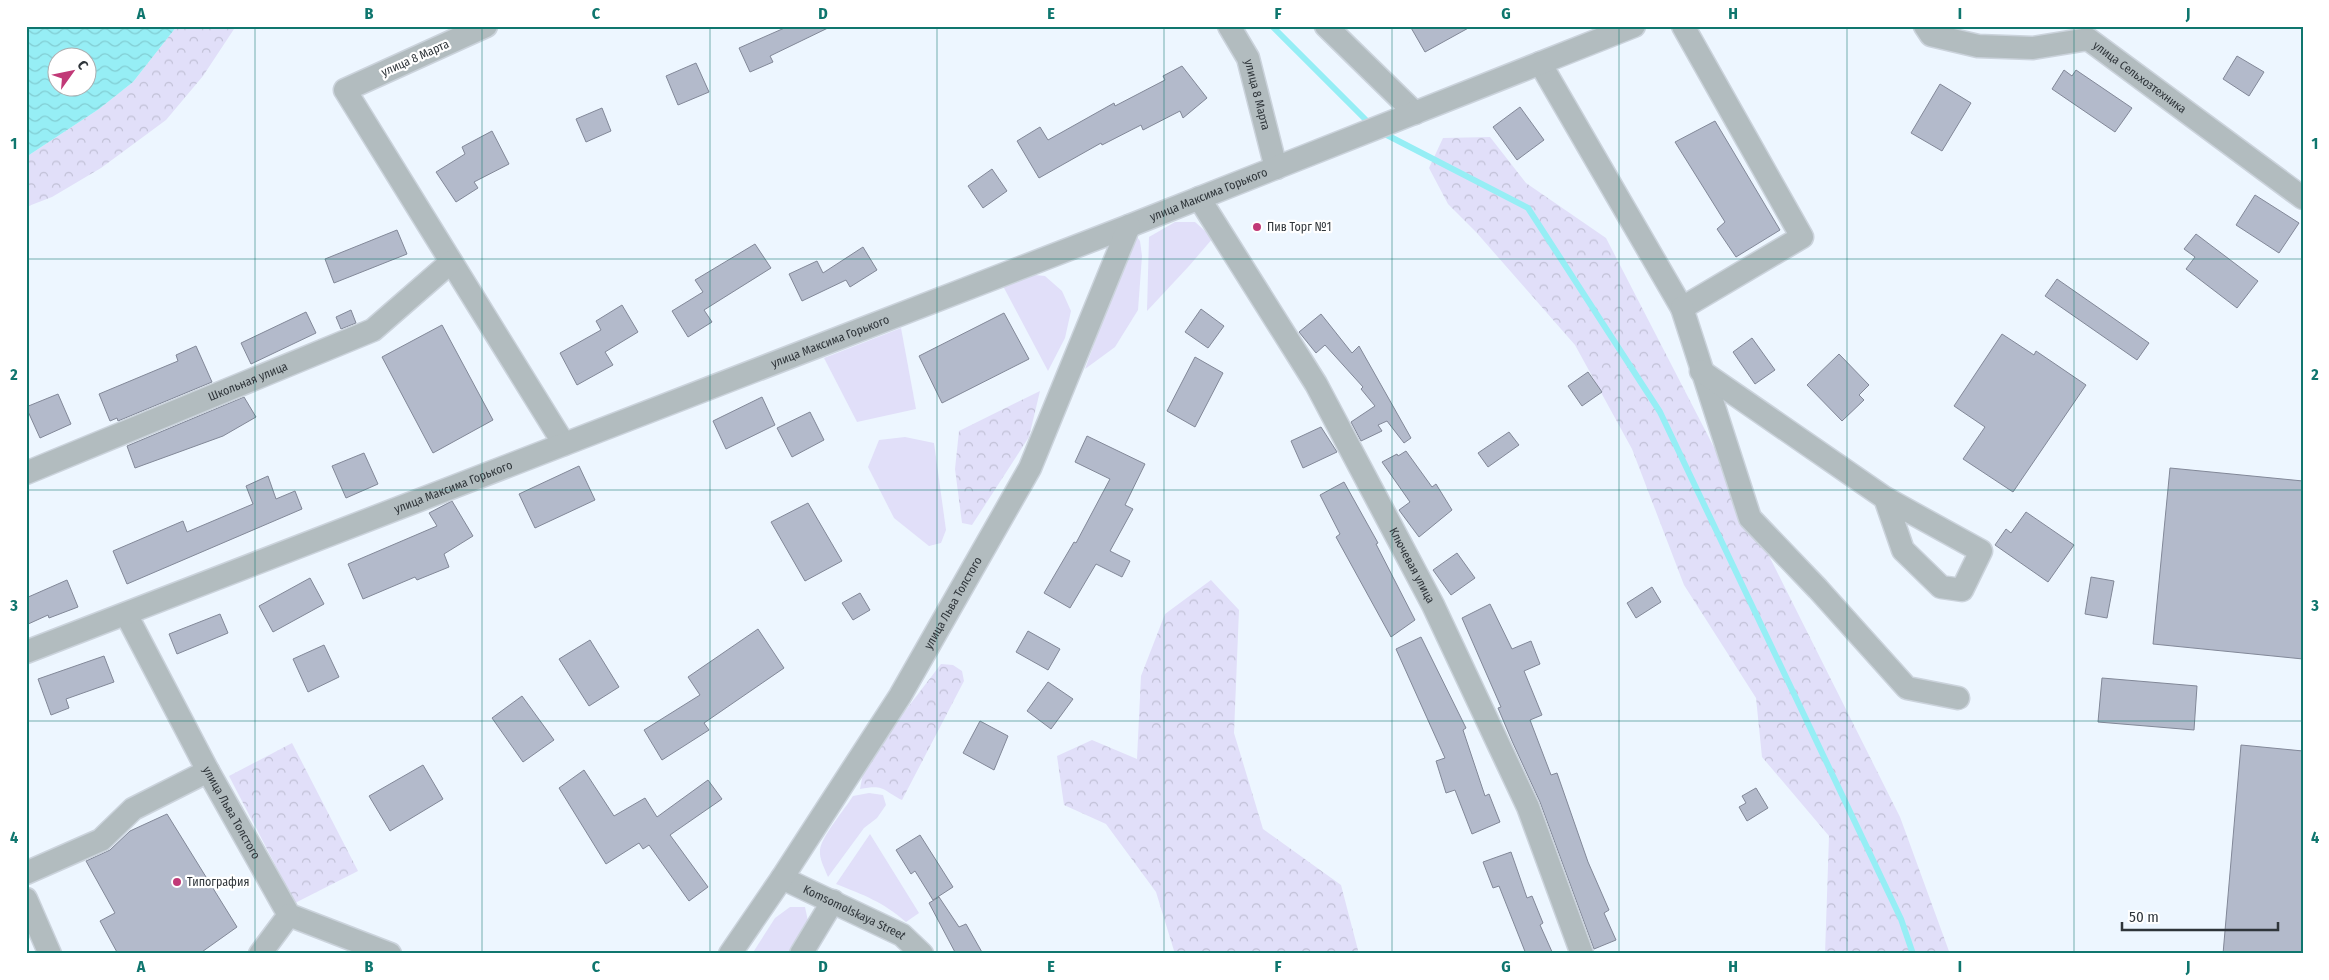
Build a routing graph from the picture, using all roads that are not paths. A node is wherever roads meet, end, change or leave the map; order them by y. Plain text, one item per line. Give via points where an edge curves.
1 (486, 26) edge
2 (1229, 26) edge
3 (1326, 26) edge
4 (1634, 26) edge
5 (1683, 26) edge
6 (1925, 26) edge
7 (1540, 63) junction
8 (1415, 113) junction
9 (1276, 168) junction
10 (1199, 198) junction
11 (2303, 198) edge
12 (1129, 226) junction
13 (451, 262) junction
14 (1682, 308) junction
15 (1701, 371) junction
16 (564, 444) junction
17 (26, 473) edge
18 (1885, 498) junction
19 (126, 614) junction
20 (26, 652) edge
21 (1958, 698) dead end
22 (208, 771) junction
23 (26, 873) edge
24 (782, 878) junction
25 (26, 899) edge
26 (833, 901) junction
27 (289, 915) junction
28 (50, 954) edge
29 (260, 954) edge
30 (390, 954) edge
31 (730, 954) edge
32 (800, 954) edge
33 (922, 954) edge
34 (1582, 954) edge

1 - 13 street, улица 8 Марта via 345,90
2 - 9 street, улица 8 Марта via 1248,58
3 - 8 street
4 - 7 street, улица Максима Горького
5 - 14 street via 1802,237
6 - 11 street, улица Сельхозтехника via 1931,35 1978,46 2034,48 2088,39
7 - 8 street, улица Максима Горького
7 - 14 street
8 - 9 street, улица Максима Горького
9 - 10 street, улица Максима Горького
10 - 12 street, улица Максима Горького
10 - 34 street, Ключевая улица via 1316,384 1433,606 1528,807
12 - 16 street, улица Максима Горького
12 - 24 street, улица Льва Толстого via 1030,468 900,696
13 - 16 street
13 - 17 street, Школьная улица via 373,330
14 - 15 street
15 - 18 street
15 - 21 street via 1750,518 1907,688
16 - 19 street, улица Максима Горького
18 - 18 street via 1903,550 1942,587 1962,590 1981,551
19 - 20 street, улица Максима Горького
19 - 22 street, улица Льва Толстого
22 - 23 street via 133,809 101,840
22 - 27 street, улица Льва Толстого
24 - 26 street, Komsomolskaya Street
24 - 31 street, улица Льва Толстого
25 - 28 street
26 - 32 street
26 - 33 street, Komsomolskaya Street via 902,935
27 - 29 street
27 - 30 street

